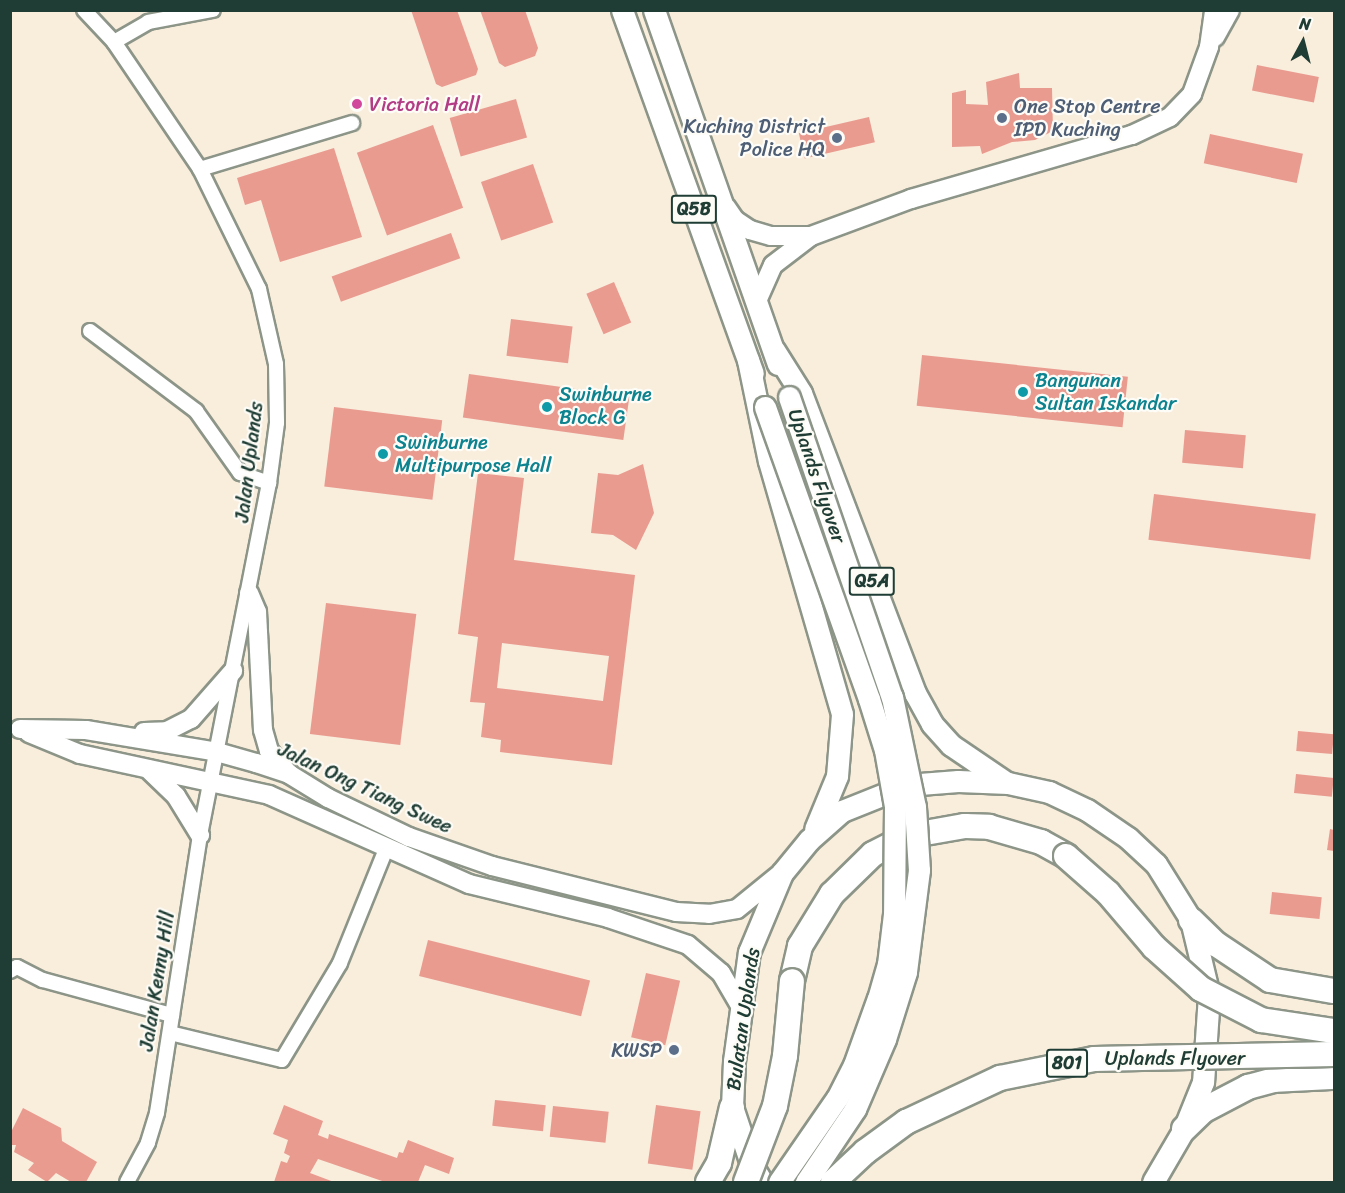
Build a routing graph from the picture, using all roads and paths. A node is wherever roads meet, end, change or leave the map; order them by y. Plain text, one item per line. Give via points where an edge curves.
1 (84, 10) edge
2 (213, 10) edge
3 (622, 10) edge
4 (654, 10) edge
5 (1214, 10) edge
6 (1230, 10) edge
7 (114, 42) junction
8 (1209, 47) junction
9 (351, 123) dead end
10 (200, 169) junction
11 (726, 207) junction
12 (811, 236) junction
13 (757, 302) junction
14 (90, 331) dead end
15 (774, 350) junction
16 (748, 360) junction
17 (269, 483) junction
18 (249, 593) junction
19 (233, 670) junction
20 (15, 727) edge
21 (86, 730) junction
22 (217, 752) junction
23 (146, 768) junction
24 (289, 774) junction
25 (210, 781) junction
26 (1008, 783) junction
27 (200, 835) junction
28 (809, 840) junction
29 (386, 849) junction
30 (782, 873) junction
31 (1191, 920) junction
32 (10, 971) edge
33 (1335, 991) edge
34 (742, 1009) junction
35 (172, 1016) junction
36 (1335, 1031) edge
37 (170, 1033) junction
38 (1335, 1054) edge
39 (1335, 1077) edge
40 (732, 1107) junction
41 (1184, 1129) junction
42 (1171, 1154) junction
43 (127, 1182) edge
44 (708, 1182) edge
45 (746, 1182) edge
46 (762, 1182) edge
47 (779, 1182) edge
48 (806, 1182) edge
49 (833, 1182) edge
50 (1153, 1182) edge
51 (1167, 1182) edge

1 - 7 street, Jalan Uplands
2 - 7 street via 148,22
3 - 16 main road, Q5B
4 - 11 main road, Q5A
5 - 8 main road
6 - 8 main road
7 - 10 street, Jalan Uplands
8 - 12 main road via 1187,100 1170,117 1145,130 911,199
9 - 10 street
10 - 17 street, Jalan Uplands via 259,289 273,341 277,423
11 - 12 main road via 735,220 750,230 771,236
11 - 13 main road, Q5A
12 - 13 main road via 773,265
13 - 15 main road, Q5A
14 - 17 street via 196,411 240,473
15 - 26 main road, Q5A via 801,393 915,693 932,724 951,745
15 - 48 main road, Uplands Flyover / Q5A, bridge via 892,697 915,807 919,870 906,972 885,1039 855,1109
16 - 28 main road, Q5B via 769,461 842,714 837,776 828,806
16 - 47 main road, Uplands Flyover / Q5B, bridge via 869,699 885,750 895,806 894,914 888,964 878,998 854,1065 837,1098
17 - 18 street, Jalan Uplands
18 - 19 street, Jalan Uplands
18 - 24 main road via 257,612 263,730 269,750
19 - 21 main road via 191,718 167,731
19 - 22 street, Jalan Uplands
20 - 21 main road, Jalan Ong Tiang Swee
20 - 23 main road, Jalan Ong Tiang Swee via 80,754
21 - 22 main road, Jalan Ong Tiang Swee
22 - 24 main road, Jalan Ong Tiang Swee
22 - 25 street, Jalan Uplands
23 - 25 main road, Jalan Ong Tiang Swee
23 - 27 main road via 176,796
24 - 30 main road, Jalan Ong Tiang Swee via 328,798 409,837 492,866 676,912 710,914 737,909
25 - 27 street, Jalan Kenny Hill
25 - 29 main road, Jalan Ong Tiang Swee via 283,800
26 - 28 main road, Bulatan Uplands via 907,785 842,811
26 - 31 main road, Bulatan Uplands via 1068,801 1128,838 1156,864
27 - 35 street, Jalan Kenny Hill
28 - 30 main road, Bulatan Uplands
29 - 34 main road, Jalan Ong Tiang Swee via 470,884 608,918 688,945 721,973
29 - 37 street via 340,963 282,1060
30 - 34 main road, Bulatan Uplands via 749,952
31 - 33 highway via 1216,944 1270,980
31 - 41 main road, Bulatan Uplands via 1209,995 1208,1032 1203,1082
32 - 35 street via 17,968 43,980
34 - 40 main road, Bulatan Uplands
35 - 37 street, Jalan Kenny Hill
36 - 45 highway, bridge via 1261,1020 1201,989 1154,947 1108,893 1066,856 1041,842 989,827 965,826 908,836 873,854 832,894 800,946 775,1106
37 - 43 street, Jalan Kenny Hill via 148,1143
38 - 49 highway, Uplands Flyover / 801, bridge via 1094,1059 1000,1078 906,1122
39 - 41 highway via 1274,1080 1248,1087 1204,1110
40 - 44 highway via 719,1163
40 - 46 main road, Bulatan Uplands via 751,1164
41 - 42 main road, Bulatan Uplands
42 - 50 main road, Bulatan Uplands
42 - 51 main road

